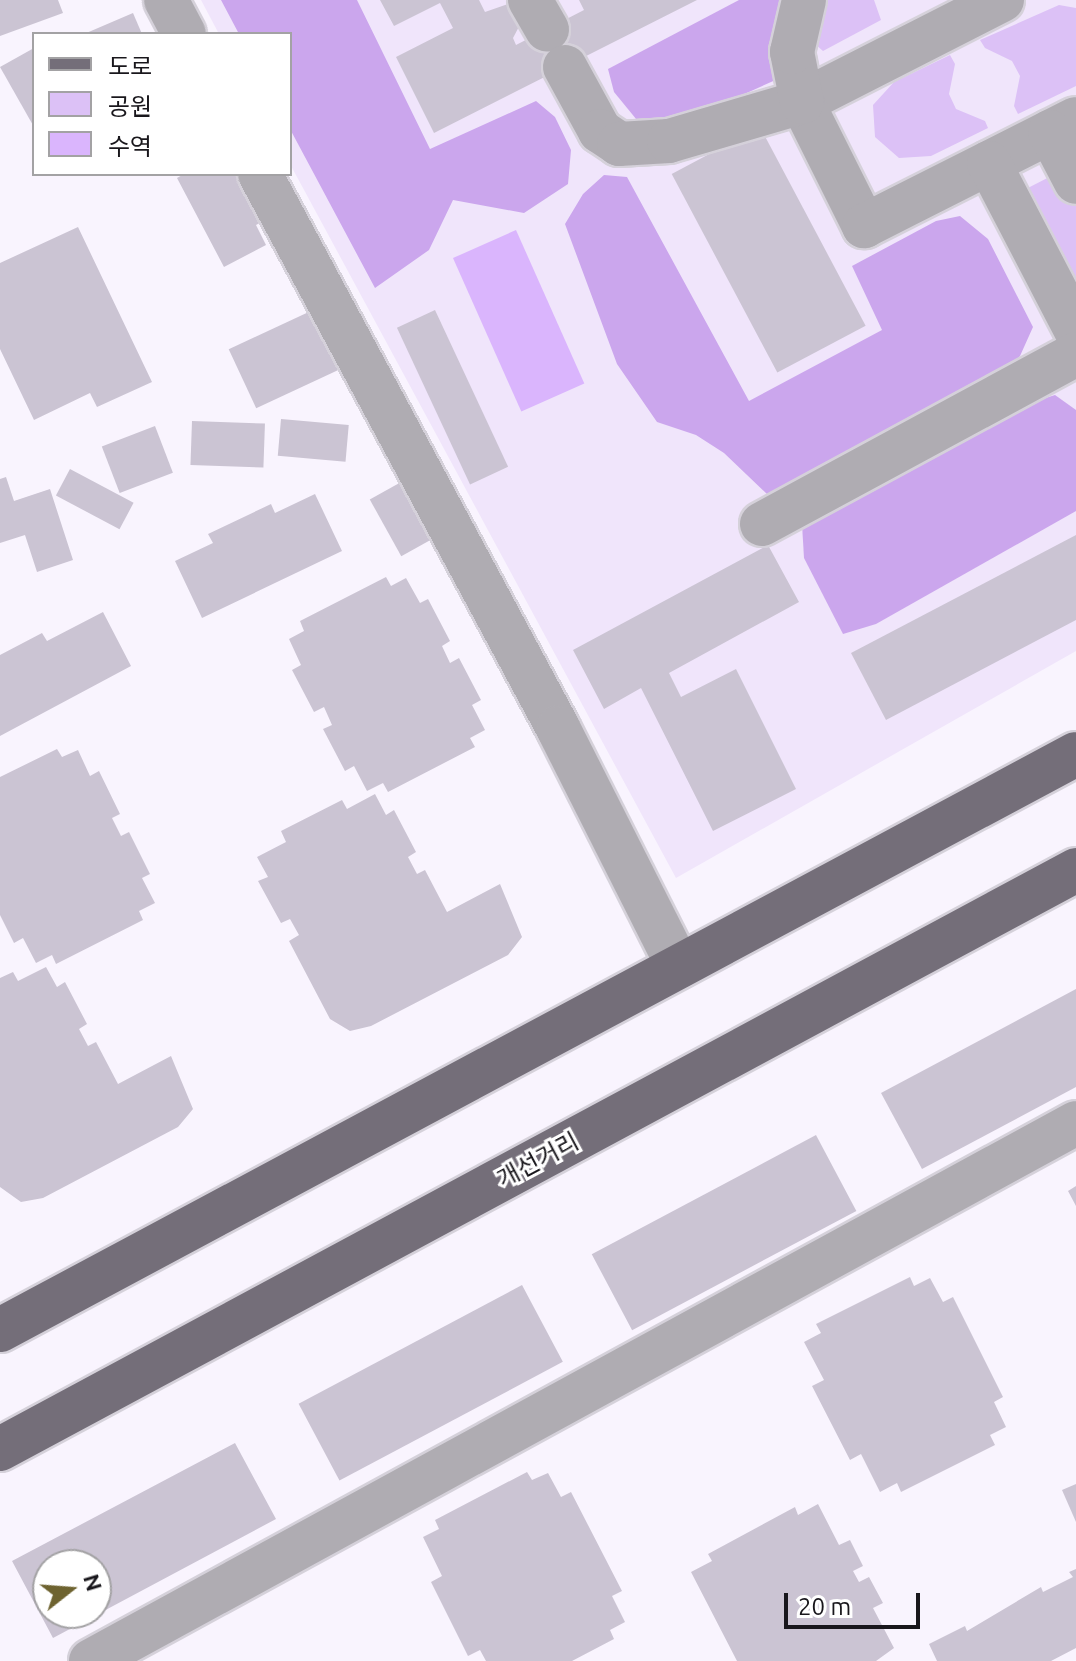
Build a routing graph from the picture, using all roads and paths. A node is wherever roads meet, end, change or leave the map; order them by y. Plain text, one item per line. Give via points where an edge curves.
1 (166, 0) edge
2 (804, 0) edge
3 (1002, 0) edge
4 (183, 32) edge
5 (547, 32) edge
6 (802, 102) junction
7 (1063, 126) edge
8 (989, 163) junction
9 (261, 176) edge
10 (1076, 182) edge
11 (1076, 330) edge
12 (1076, 354) edge
13 (762, 524) dead end
14 (1076, 754) edge
15 (1076, 870) edge
16 (678, 966) junction
17 (1076, 1123) edge
18 (0, 1330) edge
19 (0, 1449) edge
20 (91, 1661) edge

1 - 4 street
2 - 6 street via 792,52
3 - 6 street
5 - 6 street via 600,131 619,144 669,141
6 - 8 street via 864,226
7 - 8 street
7 - 10 street
8 - 11 street
9 - 16 street via 544,702
12 - 13 street
14 - 16 main road
15 - 19 main road, 개선거리
16 - 18 main road
17 - 20 street

